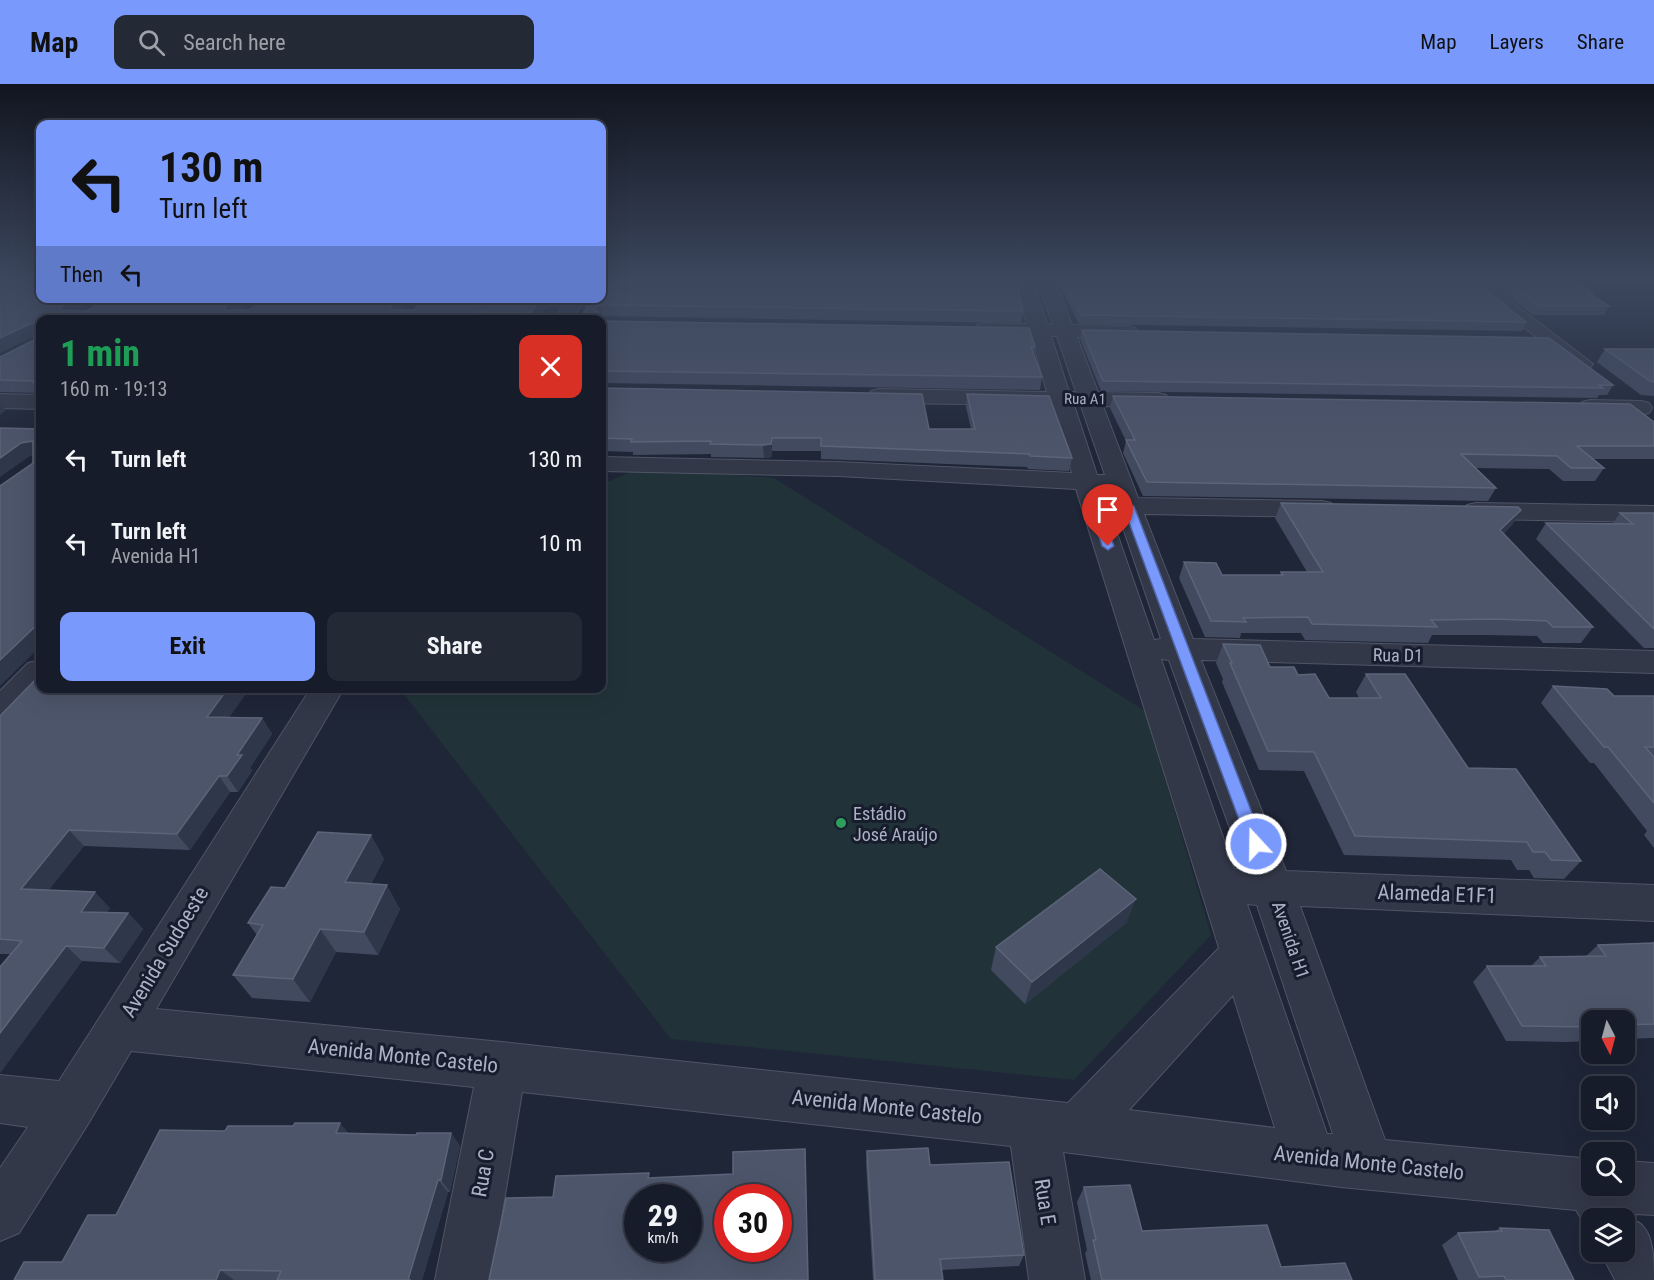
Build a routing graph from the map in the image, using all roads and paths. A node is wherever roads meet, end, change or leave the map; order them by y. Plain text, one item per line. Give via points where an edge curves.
1 (1054, 336) edge
2 (1545, 336) edge
3 (1514, 338) edge
4 (1549, 339) junction
5 (1595, 373) edge
6 (1613, 387) edge
7 (863, 396) edge
8 (1076, 399) junction
9 (0, 401) edge
10 (1174, 401) edge
11 (36, 402) edge
12 (1569, 407) edge
13 (1647, 413) edge
14 (606, 464) edge
15 (1108, 494) junction
16 (1344, 509) edge
17 (1451, 511) edge
18 (1654, 514) edge
19 (1143, 649) junction
20 (1181, 650) junction
21 (1654, 662) edge
22 (36, 675) edge
23 (325, 693) edge
24 (0, 711) edge
25 (1219, 886) junction
26 (1272, 887) junction
27 (1654, 903) edge
28 (1242, 954) junction
29 (119, 1028) junction
30 (502, 1065) junction
31 (0, 1099) edge
32 (71, 1107) junction
33 (1055, 1127) junction
34 (1310, 1156) junction
35 (1368, 1163) junction
36 (1654, 1189) edge
37 (1600, 1202) edge
38 (0, 1214) edge
39 (1635, 1262) edge
40 (463, 1280) edge
41 (1057, 1280) edge
42 (1646, 1280) edge

1 - 8 street, Avenida H1
2 - 4 street
3 - 4 street
4 - 5 street
6 - 13 street
7 - 8 street, Rua A1
8 - 10 street, Rua A1
8 - 15 street, Avenida H1
9 - 11 street
12 - 13 street
14 - 15 street via 838,469
15 - 16 street
15 - 19 street, Avenida H1
15 - 20 street, Avenida H1
17 - 18 street
19 - 20 street, Rua D1
19 - 25 street, Avenida H1
20 - 21 street, Rua D1
20 - 26 street, Avenida H1
22 - 24 street
23 - 29 street, Avenida Sudoeste
25 - 26 street, Alameda E1F1
25 - 28 street, Avenida H1
26 - 27 street, Alameda E1F1
26 - 35 street, Avenida H1
28 - 33 street
28 - 34 street, Avenida H1
29 - 30 street, Avenida Monte Castelo
29 - 32 street, Avenida Sudoeste
30 - 33 street, Avenida Monte Castelo
30 - 40 street, Rua C
31 - 32 street
32 - 38 street, Avenida Sudoeste
33 - 34 street, Avenida Monte Castelo
33 - 41 street, Rua E
34 - 35 street, Avenida Monte Castelo
35 - 37 street, Avenida Monte Castelo
36 - 37 street, Avenida Monte Castelo
39 - 42 street

